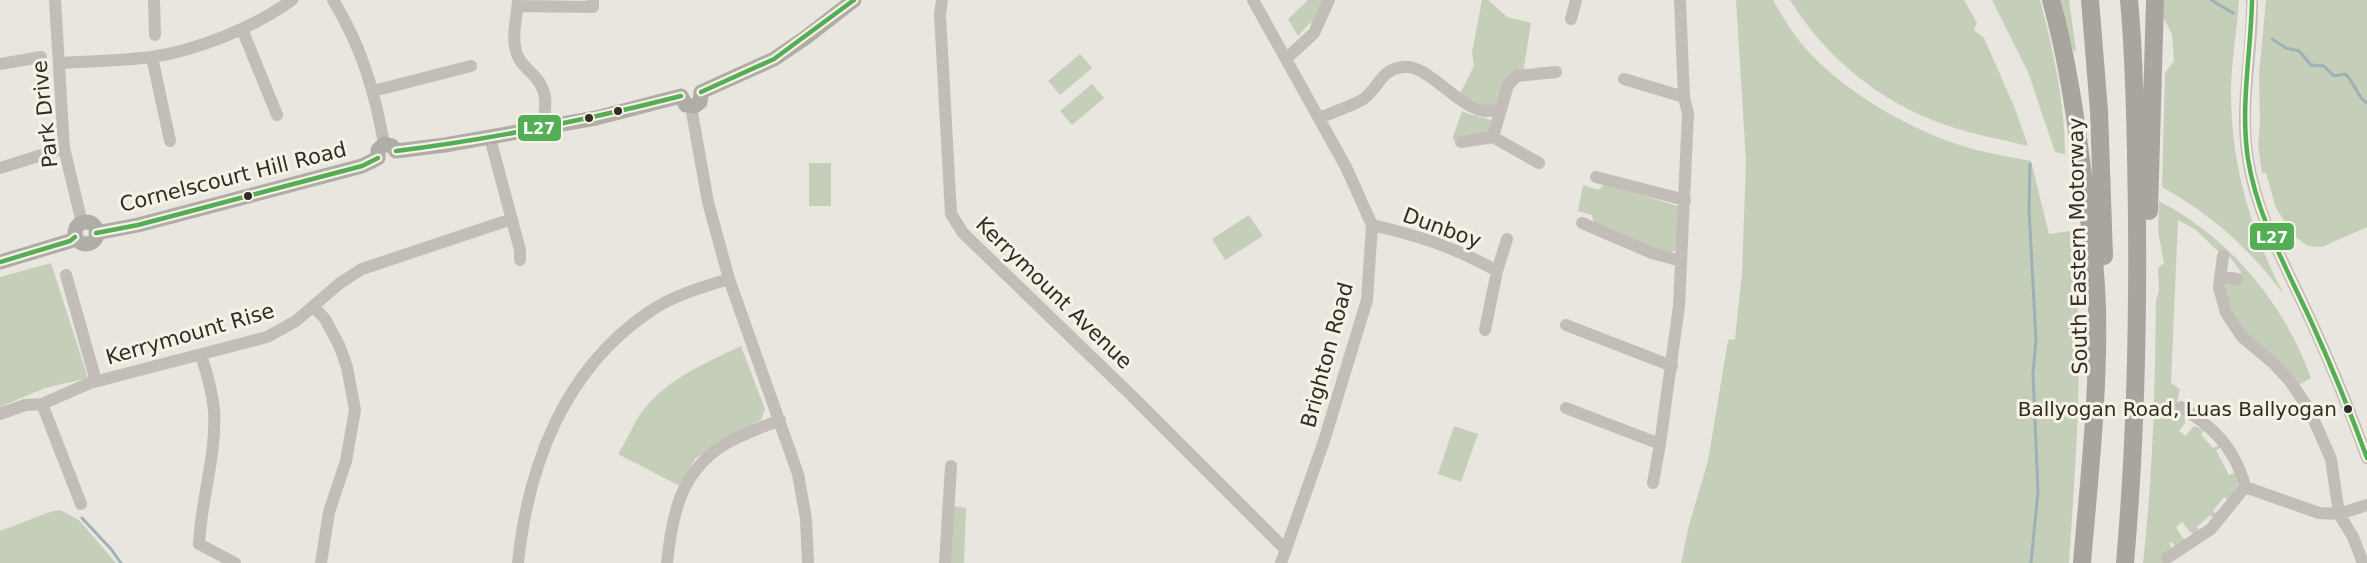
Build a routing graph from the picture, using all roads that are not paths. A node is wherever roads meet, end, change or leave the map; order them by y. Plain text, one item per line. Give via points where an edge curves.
1 (55, 0) edge
2 (154, 0) edge
3 (291, 0) edge
4 (333, 0) edge
5 (593, 0) edge
6 (854, 0) edge
7 (942, 0) edge
8 (1253, 0) edge
9 (1329, 0) edge
10 (1576, 0) edge
11 (1680, 0) edge
12 (2051, 0) edge
13 (2090, 0) edge
14 (2129, 0) edge
15 (2155, 0) edge
16 (2252, 0) edge
17 (518, 3) edge
18 (1571, 19) dead end
19 (242, 29) junction
20 (155, 35) dead end
21 (41, 57) dead end
22 (152, 57) junction
23 (1287, 58) junction
24 (59, 63) junction
25 (0, 64) edge
26 (471, 66) dead end
27 (1556, 72) dead end
28 (1624, 79) dead end
29 (373, 91) junction
30 (1684, 97) junction
31 (686, 101) junction
32 (1500, 109) junction
33 (277, 115) dead end
34 (1319, 118) junction
35 (546, 127) junction
36 (1493, 137) junction
37 (490, 138) junction
38 (170, 141) dead end
39 (1461, 142) dead end
40 (64, 148) junction
41 (386, 151) junction
42 (1539, 163) dead end
43 (0, 168) edge
44 (1596, 177) dead end
45 (1685, 200) junction
46 (512, 219) junction
47 (1582, 223) dead end
48 (1372, 225) junction
49 (79, 230) junction
50 (1507, 239) dead end
51 (2223, 256) dead end
52 (520, 260) dead end
53 (1681, 261) junction
54 (0, 262) edge
55 (1497, 271) junction
56 (66, 275) dead end
57 (2220, 276) junction
58 (729, 279) junction
59 (2237, 279) dead end
60 (314, 307) junction
61 (1566, 325) dead end
62 (1485, 330) dead end
63 (201, 355) junction
64 (1672, 366) junction
65 (96, 381) junction
66 (42, 404) junction
67 (2181, 407) dead end
68 (1566, 408) dead end
69 (0, 414) edge
70 (780, 420) junction
71 (1660, 444) junction
72 (2367, 458) edge
73 (951, 466) dead end
74 (1653, 483) dead end
75 (2245, 487) junction
76 (81, 504) dead end
77 (2367, 505) edge
78 (2339, 514) junction
79 (2184, 532) dead end
80 (2193, 542) junction
81 (1286, 550) junction
82 (2167, 558) dead end
83 (235, 563) edge
84 (321, 563) edge
85 (518, 563) edge
86 (667, 563) edge
87 (808, 563) edge
88 (945, 563) edge
89 (1281, 563) edge
90 (2082, 563) edge
91 (2090, 563) edge
92 (2125, 563) edge
93 (2133, 563) edge
94 (2363, 563) edge

1 - 24 street, Park Drive
2 - 20 street
3 - 19 street
4 - 29 street via 353,36
5 - 17 street via 593,7
6 - 31 main road via 774,59 701,92 700,102
7 - 81 street, Kerrymount Avenue via 951,214 963,233
8 - 23 street, Brighton Road
9 - 23 street via 1314,33
10 - 18 street
11 - 30 street
12 - 90 highway via 2066,61 2094,254 2097,346
13 - 91 highway, South Eastern Motorway via 2100,123 2104,319
14 - 92 highway via 2135,87 2138,323
15 - 93 highway via 2143,411
16 - 72 street via 2244,112 2248,158 2261,212 2321,343
17 - 35 street via 514,45 519,59 545,92
19 - 22 street
19 - 33 street
21 - 25 street
22 - 24 street
22 - 38 street
23 - 34 street, Brighton Road
24 - 40 street, Park Drive
26 - 29 street
27 - 32 street via 1517,76 1508,85
28 - 30 street
29 - 41 street
30 - 45 street via 1688,114
31 - 35 main road, Cornelscourt Hill Road
31 - 58 street
32 - 34 street via 1471,107 1415,68 1404,66 1384,73 1361,100
32 - 36 street
34 - 48 street, Brighton Road
35 - 37 main road, Cornelscourt Hill Road
36 - 39 street
36 - 42 street
37 - 41 main road, Cornelscourt Hill Road
37 - 46 street
40 - 43 street
40 - 49 street, Park Drive
41 - 49 main road, Cornelscourt Hill Road via 362,166 138,225 96,232 91,224
44 - 45 street
45 - 53 street
46 - 52 street
46 - 60 street, Kerrymount Rise via 362,269
47 - 53 street
48 - 55 street, Dunboy via 1464,252
48 - 81 street, Brighton Road via 1366,300
49 - 54 main road via 60,244
50 - 55 street, Dunboy
51 - 57 street
53 - 64 street
55 - 62 street, Dunboy via 1483,310
56 - 65 street
57 - 59 street
57 - 78 street via 2220,297 2235,328 2283,373 2315,419 2335,474
58 - 70 street
58 - 85 street via 678,296 649,312 593,365 544,443 527,501
60 - 63 street, Kerrymount Rise via 267,337
60 - 84 street via 339,345 355,410 346,461 329,512
61 - 64 street
63 - 65 street, Kerrymount Rise
63 - 83 street via 210,380 214,411 199,544
64 - 71 street
65 - 66 street, Kerrymount Rise
66 - 69 street, Kerrymount Rise
66 - 76 street
67 - 75 street via 2191,421 2212,428 2223,439
68 - 71 street
70 - 86 street via 728,442 695,471 676,505
70 - 87 street via 803,499
71 - 74 street
73 - 88 street
75 - 78 street via 2308,511
75 - 80 street via 2218,523
77 - 78 street
78 - 94 street
79 - 80 street
80 - 82 street
81 - 89 street, Brighton Road

